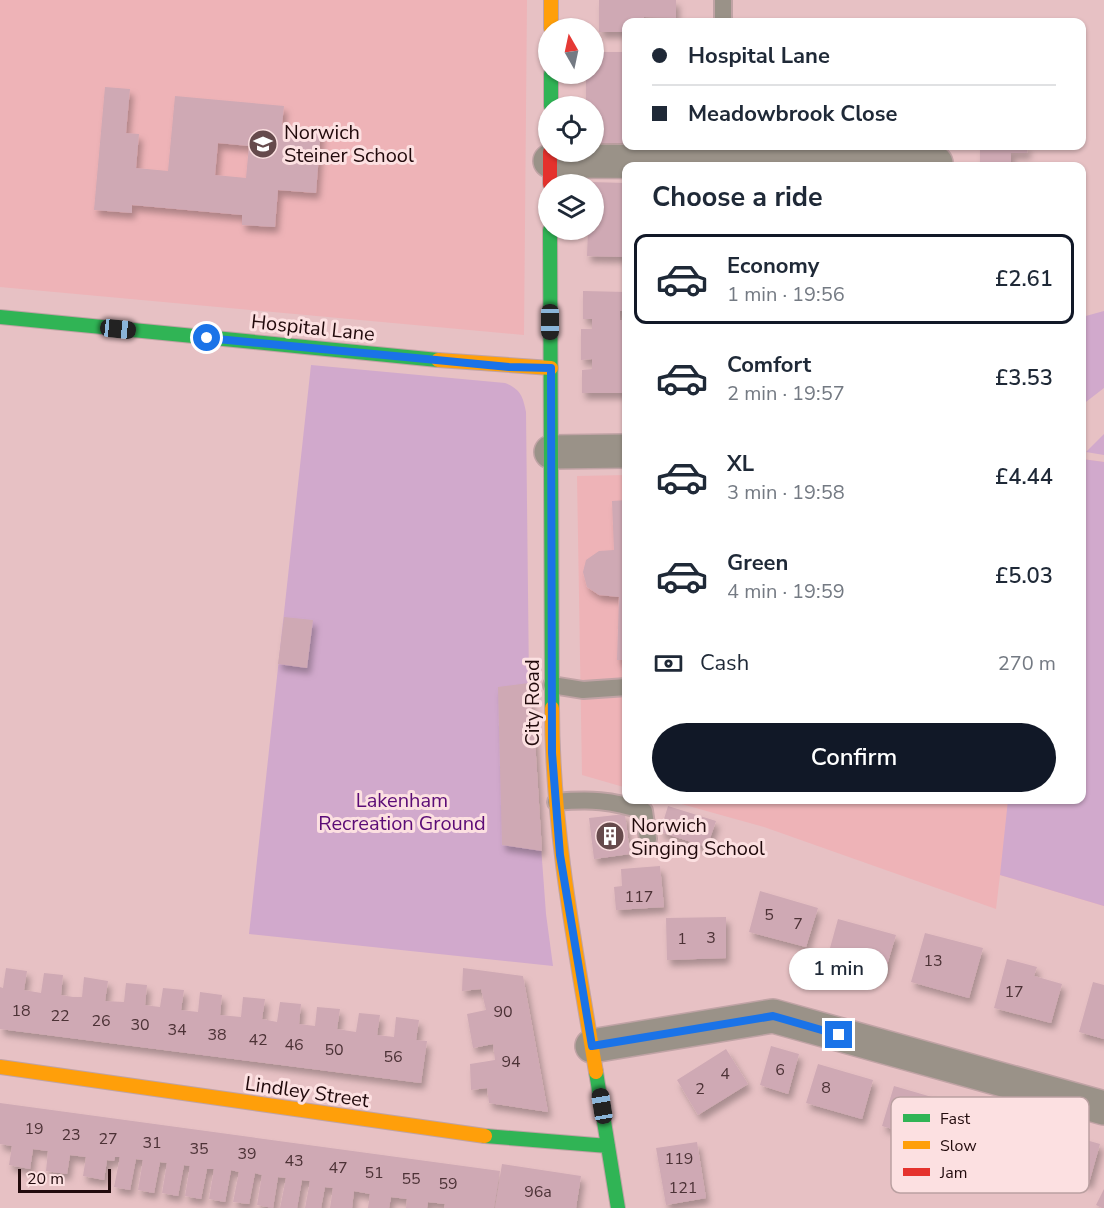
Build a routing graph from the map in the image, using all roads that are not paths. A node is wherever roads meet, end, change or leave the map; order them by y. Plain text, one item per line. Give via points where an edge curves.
1 (551, 0) edge
2 (723, 0) edge
3 (551, 18) edge
4 (723, 18) edge
5 (550, 166) edge
6 (622, 166) edge
7 (550, 240) edge
8 (0, 317) edge
9 (551, 368) junction
10 (622, 451) edge
11 (550, 452) junction
12 (552, 685) junction
13 (622, 687) edge
14 (556, 802) junction
15 (622, 803) edge
16 (624, 804) edge
17 (648, 839) dead end
18 (592, 1046) junction
19 (0, 1067) edge
20 (1064, 1097) edge
21 (1089, 1104) edge
22 (1104, 1108) edge
23 (608, 1146) junction
24 (618, 1208) edge

1 - 3 street
2 - 4 lane
5 - 6 street
7 - 9 street, City Road
8 - 9 street, Hospital Lane
9 - 11 street, City Road
10 - 11 street
11 - 12 street, City Road
12 - 13 lane via 583,690
12 - 14 street, City Road
14 - 15 lane via 586,799
14 - 18 street, City Road via 560,855
16 - 17 lane via 644,811
18 - 20 street via 773,1016
18 - 23 street, City Road
19 - 23 street, Lindley Street via 462,1134
21 - 22 street
23 - 24 street, City Road

